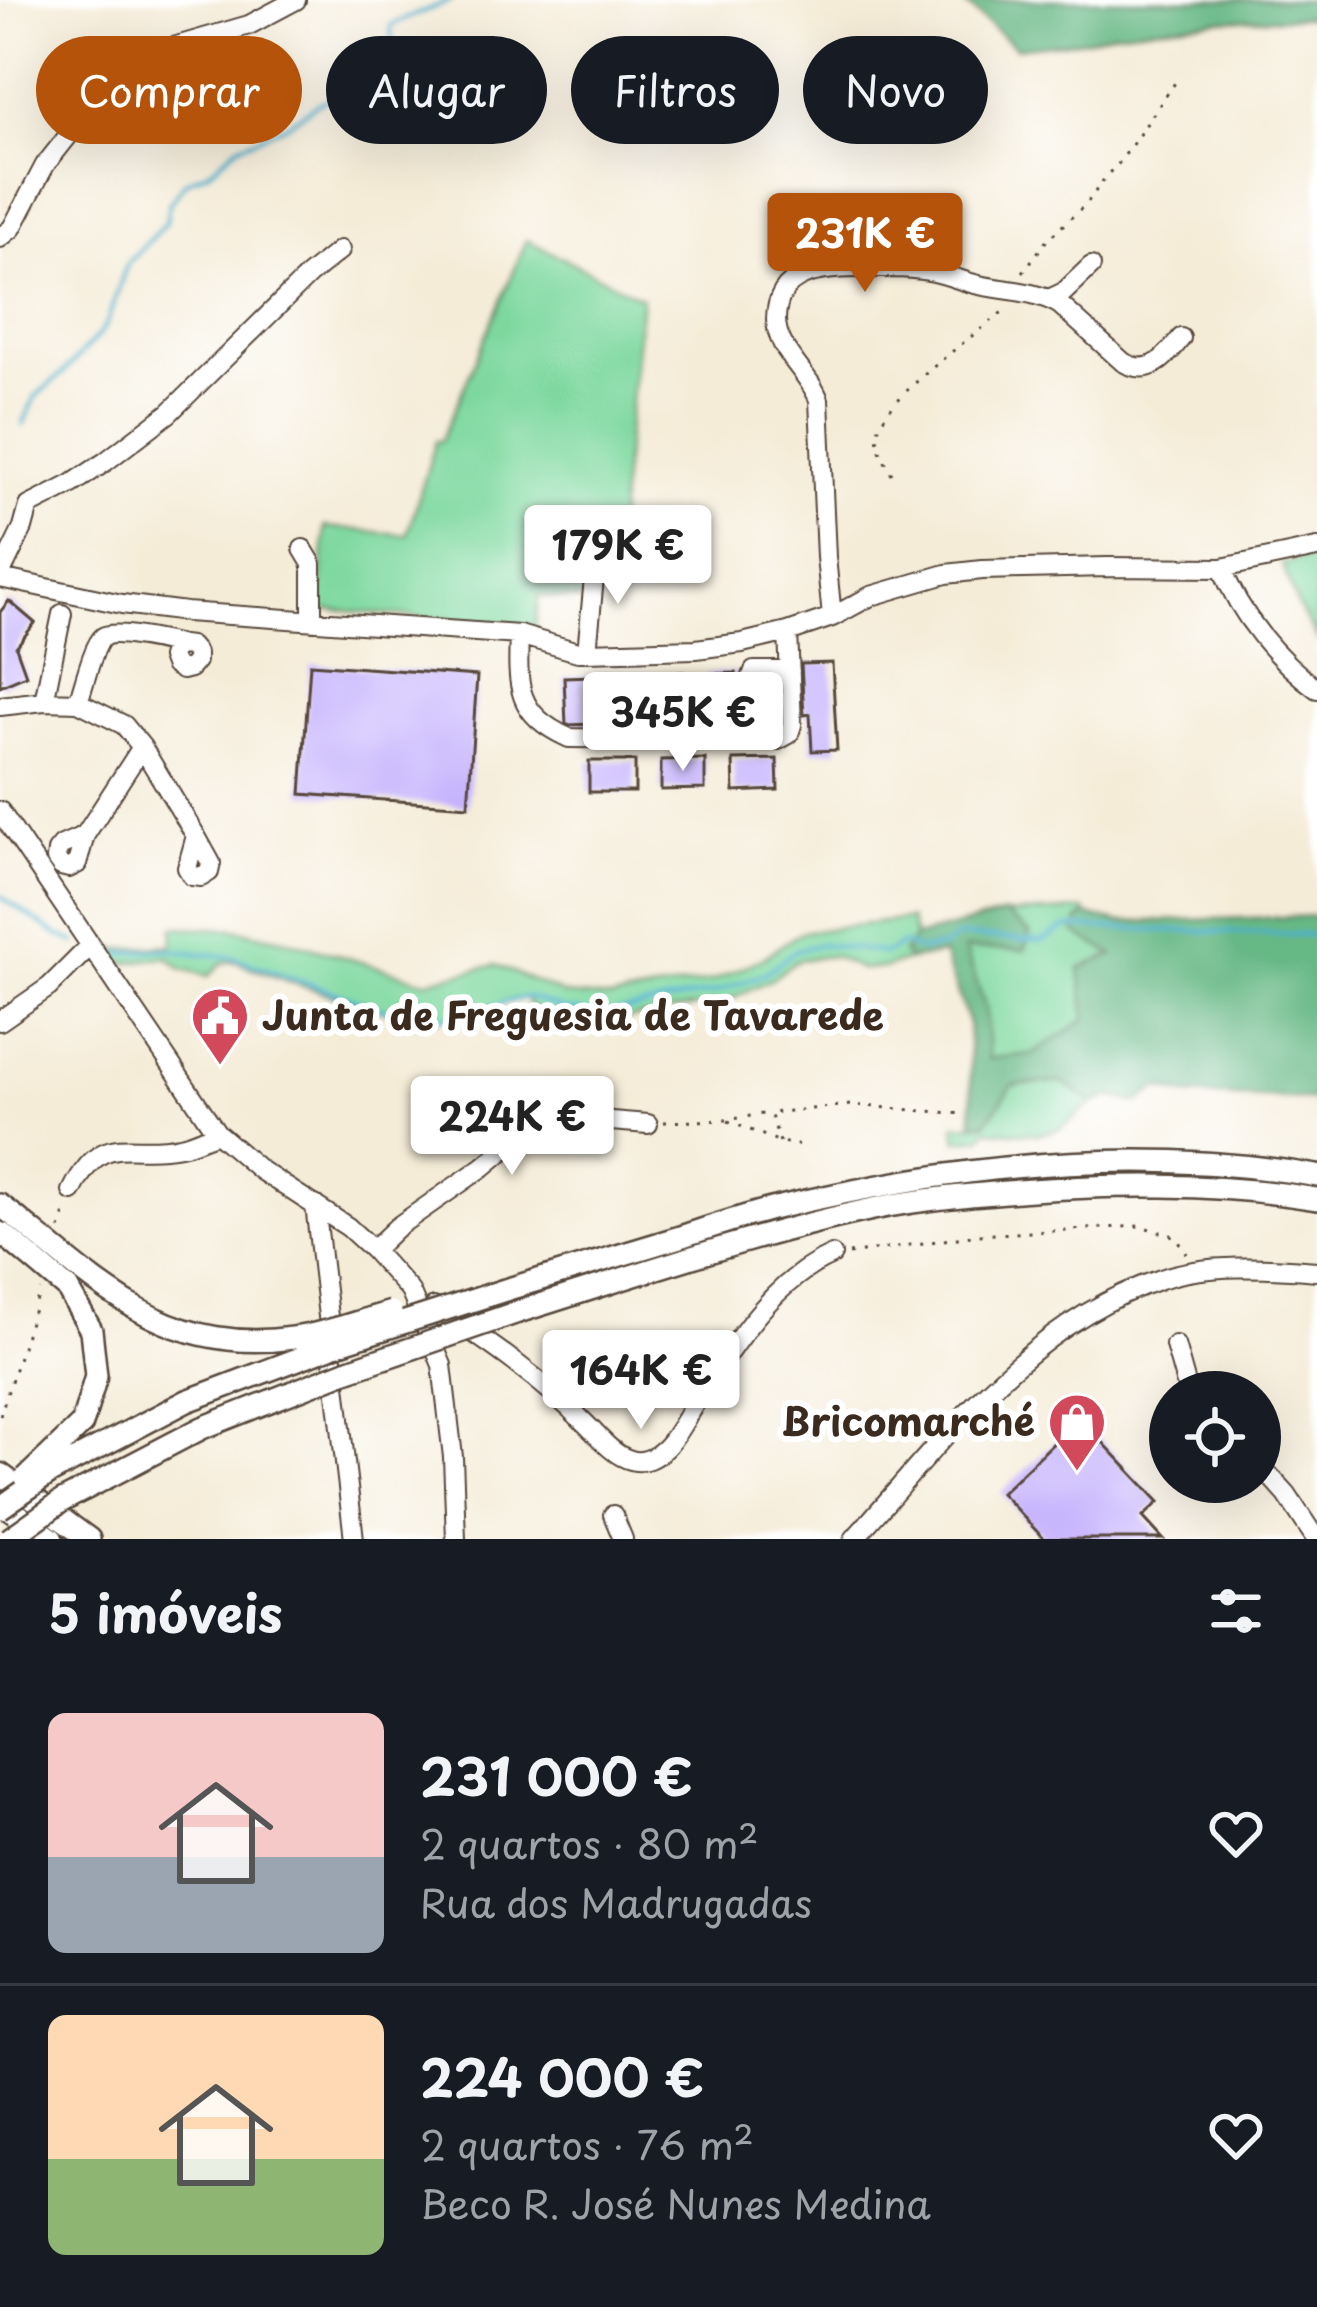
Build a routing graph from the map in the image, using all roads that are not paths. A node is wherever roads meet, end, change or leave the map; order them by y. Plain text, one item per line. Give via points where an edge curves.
1 (296, 0) edge
2 (0, 238) edge
3 (340, 250) dead end
4 (1091, 266) dead end
5 (1049, 299) junction
6 (1181, 338) dead end
7 (1317, 548) edge
8 (304, 549) dead end
9 (596, 557) dead end
10 (1222, 568) junction
11 (0, 577) edge
12 (62, 614) dead end
13 (832, 616) junction
14 (312, 621) junction
15 (788, 632) junction
16 (519, 635) junction
17 (182, 645) dead end
18 (587, 652) junction
19 (790, 670) junction
20 (610, 680) dead end
21 (681, 681) dead end
22 (1317, 689) edge
23 (44, 701) junction
24 (78, 702) junction
25 (0, 706) edge
26 (611, 740) junction
27 (685, 740) junction
28 (753, 740) junction
29 (142, 747) junction
30 (0, 811) edge
31 (85, 835) dead end
32 (196, 836) dead end
33 (90, 946) junction
34 (0, 1021) edge
35 (648, 1124) road end
36 (217, 1133) junction
37 (1317, 1176) edge
38 (72, 1191) road end
39 (1317, 1199) edge
40 (315, 1204) junction
41 (5, 1222) edge
42 (373, 1250) junction
43 (832, 1255) road end
44 (1317, 1271) edge
45 (410, 1292) junction
46 (469, 1302) junction
47 (1175, 1345) dead end
48 (1182, 1371) edge
49 (0, 1474) edge
50 (1281, 1488) edge
51 (0, 1504) edge
52 (614, 1515) dead end
53 (9, 1539) edge
54 (52, 1539) edge
55 (89, 1539) edge
56 (354, 1539) edge
57 (456, 1539) edge
58 (623, 1539) edge
59 (854, 1539) edge
60 (1316, 1539) edge

1 - 2 street via 128,68 45,165
3 - 11 street via 169,413 29,506
4 - 5 street
5 - 6 street via 1134,369 1157,364
5 - 13 street via 908,267 818,269 787,288 776,321 780,339 819,400
7 - 10 street
8 - 14 street via 312,564
9 - 18 street
10 - 13 street via 946,574
10 - 22 street via 1253,622
11 - 14 street via 122,604
12 - 23 street
13 - 15 street
14 - 16 street
15 - 18 street via 696,649
15 - 19 street
16 - 18 street
16 - 26 street via 518,677 533,716 568,738
17 - 24 street via 103,637
19 - 28 street via 789,734
19 - 28 street via 754,671
20 - 26 street
21 - 27 street
23 - 24 street
23 - 25 street
24 - 29 street via 124,725
26 - 27 street
27 - 28 street
29 - 31 street
29 - 32 street
30 - 33 street
33 - 34 street
33 - 36 street
35 - 42 street via 577,1110 548,1113
36 - 38 street via 179,1147 106,1151
36 - 40 street
37 - 46 main road, bridge via 1127,1160 947,1174 771,1209
39 - 53 main road, bridge via 1186,1186 1072,1187 888,1206 778,1232 518,1312 202,1428 62,1501
40 - 42 street
40 - 56 street
41 - 46 main road, bridge via 170,1328 227,1340 293,1338 411,1307
41 - 51 main road, bridge via 67,1288 91,1330 96,1376 82,1424
42 - 45 street
43 - 45 street via 767,1303 649,1460 610,1448 499,1348
44 - 59 street via 1195,1272 1088,1311 978,1400
45 - 57 street via 442,1365
46 - 51 main road, bridge via 187,1401
47 - 48 street
49 - 55 main road
50 - 60 street
51 - 54 main road
52 - 58 street

